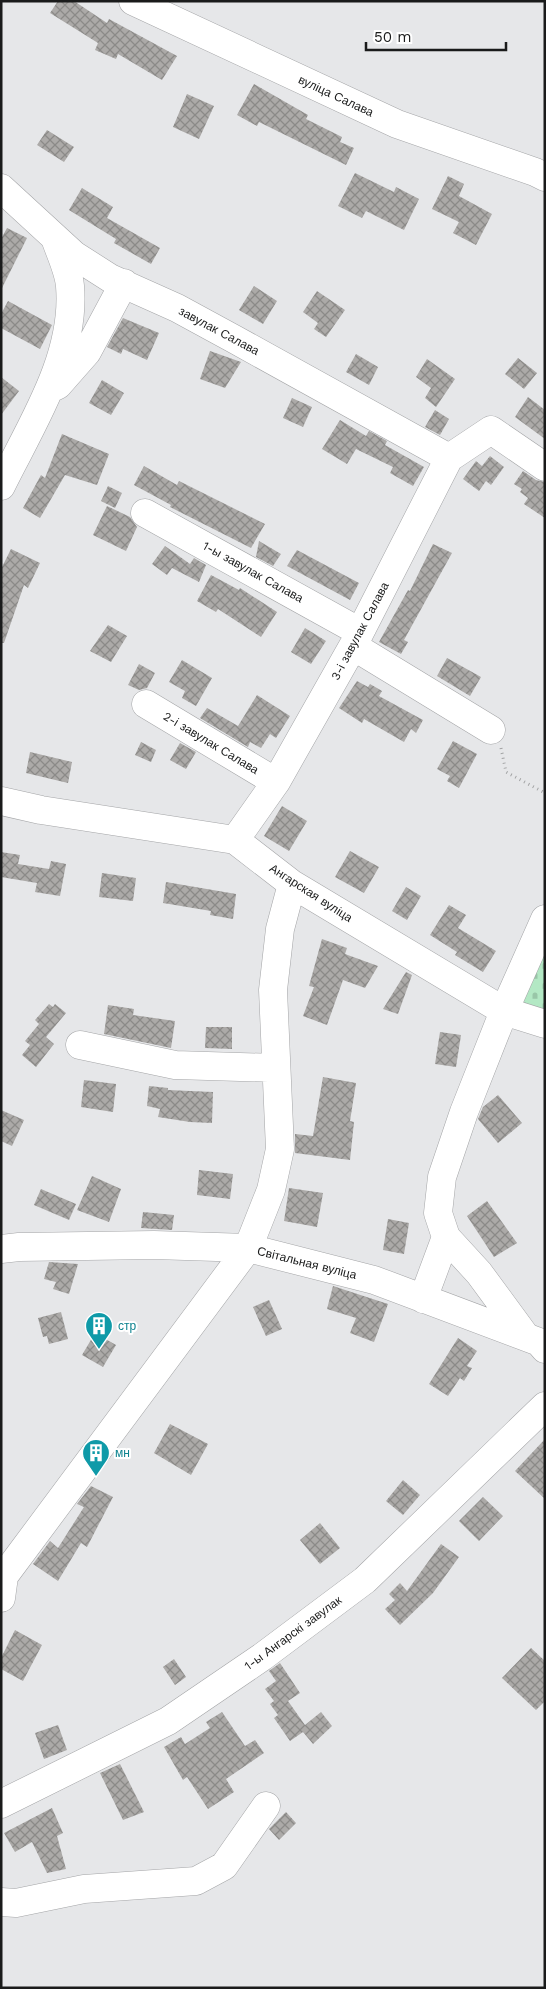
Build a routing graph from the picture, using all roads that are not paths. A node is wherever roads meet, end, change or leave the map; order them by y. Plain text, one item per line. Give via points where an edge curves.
1 (133, 1) edge
2 (545, 177) edge
3 (1, 188) edge
4 (55, 237) junction
5 (124, 284) junction
6 (48, 389) junction
7 (449, 458) junction
8 (545, 467) edge
9 (1, 486) edge
10 (144, 513) dead end
11 (356, 639) junction
12 (146, 704) dead end
13 (491, 730) road end
14 (276, 782) junction
15 (1, 801) edge
16 (235, 840) junction
17 (292, 884) junction
18 (545, 919) edge
19 (504, 1011) junction
20 (545, 1024) edge
21 (80, 1045) dead end
22 (276, 1068) junction
23 (446, 1237) junction
24 (248, 1248) junction
25 (1, 1249) edge
26 (423, 1299) junction
27 (535, 1343) edge
28 (545, 1406) edge
29 (2, 1580) edge
30 (1, 1804) edge
31 (266, 1806) dead end
32 (1, 1902) edge

1 - 2 street, вуліца Салава via 397,124
3 - 4 street, завулак Салава
4 - 5 street, завулак Салава via 74,254
4 - 6 street via 70,284 70,320
5 - 6 street via 87,352 58,385
5 - 7 street, завулак Салава via 234,339
6 - 9 street
7 - 8 street, 3-і завулак Салава via 491,430
7 - 11 street, 3-і завулак Салава
10 - 11 street, 1-ы завулак Салава
11 - 13 street, 1-ы завулак Салава
11 - 14 street, 3-і завулак Салава
12 - 14 street, 2-і завулак Салава
14 - 16 street, 3-і завулак Салава
15 - 16 street, Ангарская вуліца
16 - 17 street, Ангарская вуліца
17 - 19 street, Ангарская вуліца
17 - 22 street, Світальная вуліца via 276,951 273,990
18 - 19 street
19 - 20 street, Ангарская вуліца
19 - 23 street via 442,1177 438,1214
21 - 22 street via 175,1065
22 - 24 street, Світальная вуліца via 280,1134 278,1165
23 - 26 street
23 - 27 street
24 - 25 street via 154,1244
24 - 26 street, Світальная вуліца via 374,1280
24 - 29 street
26 - 27 street, Світальная вуліца
28 - 30 street, 1-ы Ангарскі завулак via 365,1580 262,1658 168,1721
31 - 32 street via 224,1866 196,1881 84,1889 16,1903

